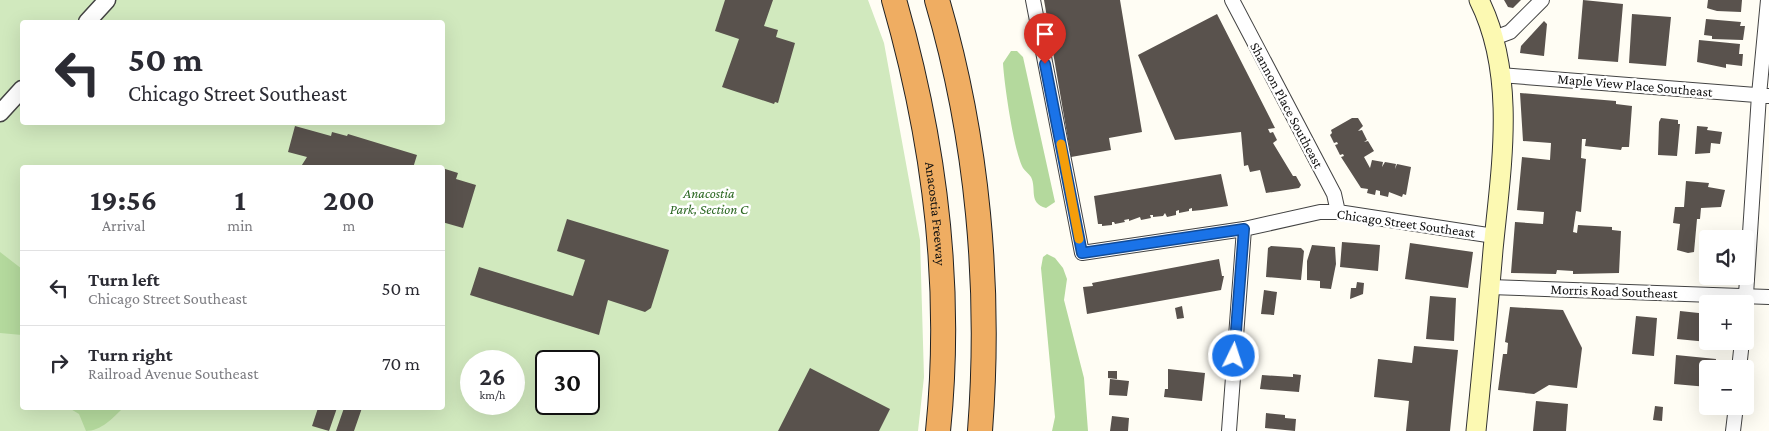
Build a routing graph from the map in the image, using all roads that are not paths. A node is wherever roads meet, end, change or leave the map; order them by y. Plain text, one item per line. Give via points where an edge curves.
1 (107, 0) edge
2 (894, 0) edge
3 (937, 0) edge
4 (1033, 0) edge
5 (1232, 0) edge
6 (1479, 0) edge
7 (1542, 0) edge
8 (1768, 0) edge
9 (89, 20) edge
10 (1494, 38) junction
11 (1500, 75) junction
12 (20, 92) edge
13 (1764, 96) edge
14 (0, 113) edge
15 (1338, 212) junction
16 (1244, 229) junction
17 (1494, 236) junction
18 (1490, 287) junction
19 (1747, 295) edge
20 (1769, 297) edge
21 (1699, 300) edge
22 (1754, 301) edge
23 (1735, 415) edge
24 (938, 431) edge
25 (980, 431) edge
26 (1228, 431) edge
27 (1476, 431) edge
28 (1733, 431) edge

1 - 9 street
2 - 24 highway, Anacostia Freeway via 919,98 936,213 942,308
3 - 25 highway via 962,105 979,227 984,346
4 - 16 street, Chicago Street Southeast via 1082,253
5 - 15 street, Shannon Place Southeast via 1334,194
6 - 10 main road
7 - 10 street via 1510,32
8 - 13 street
10 - 11 main road
11 - 13 street, Maple View Place Southeast
11 - 17 main road via 1502,143
12 - 14 street
13 - 19 street
15 - 16 street, Chicago Street Southeast via 1320,212
15 - 17 street, Chicago Street Southeast
16 - 26 street
17 - 18 main road
18 - 21 street, Morris Road Southeast
18 - 27 main road
20 - 22 street, Morris Road Southeast
23 - 28 street

